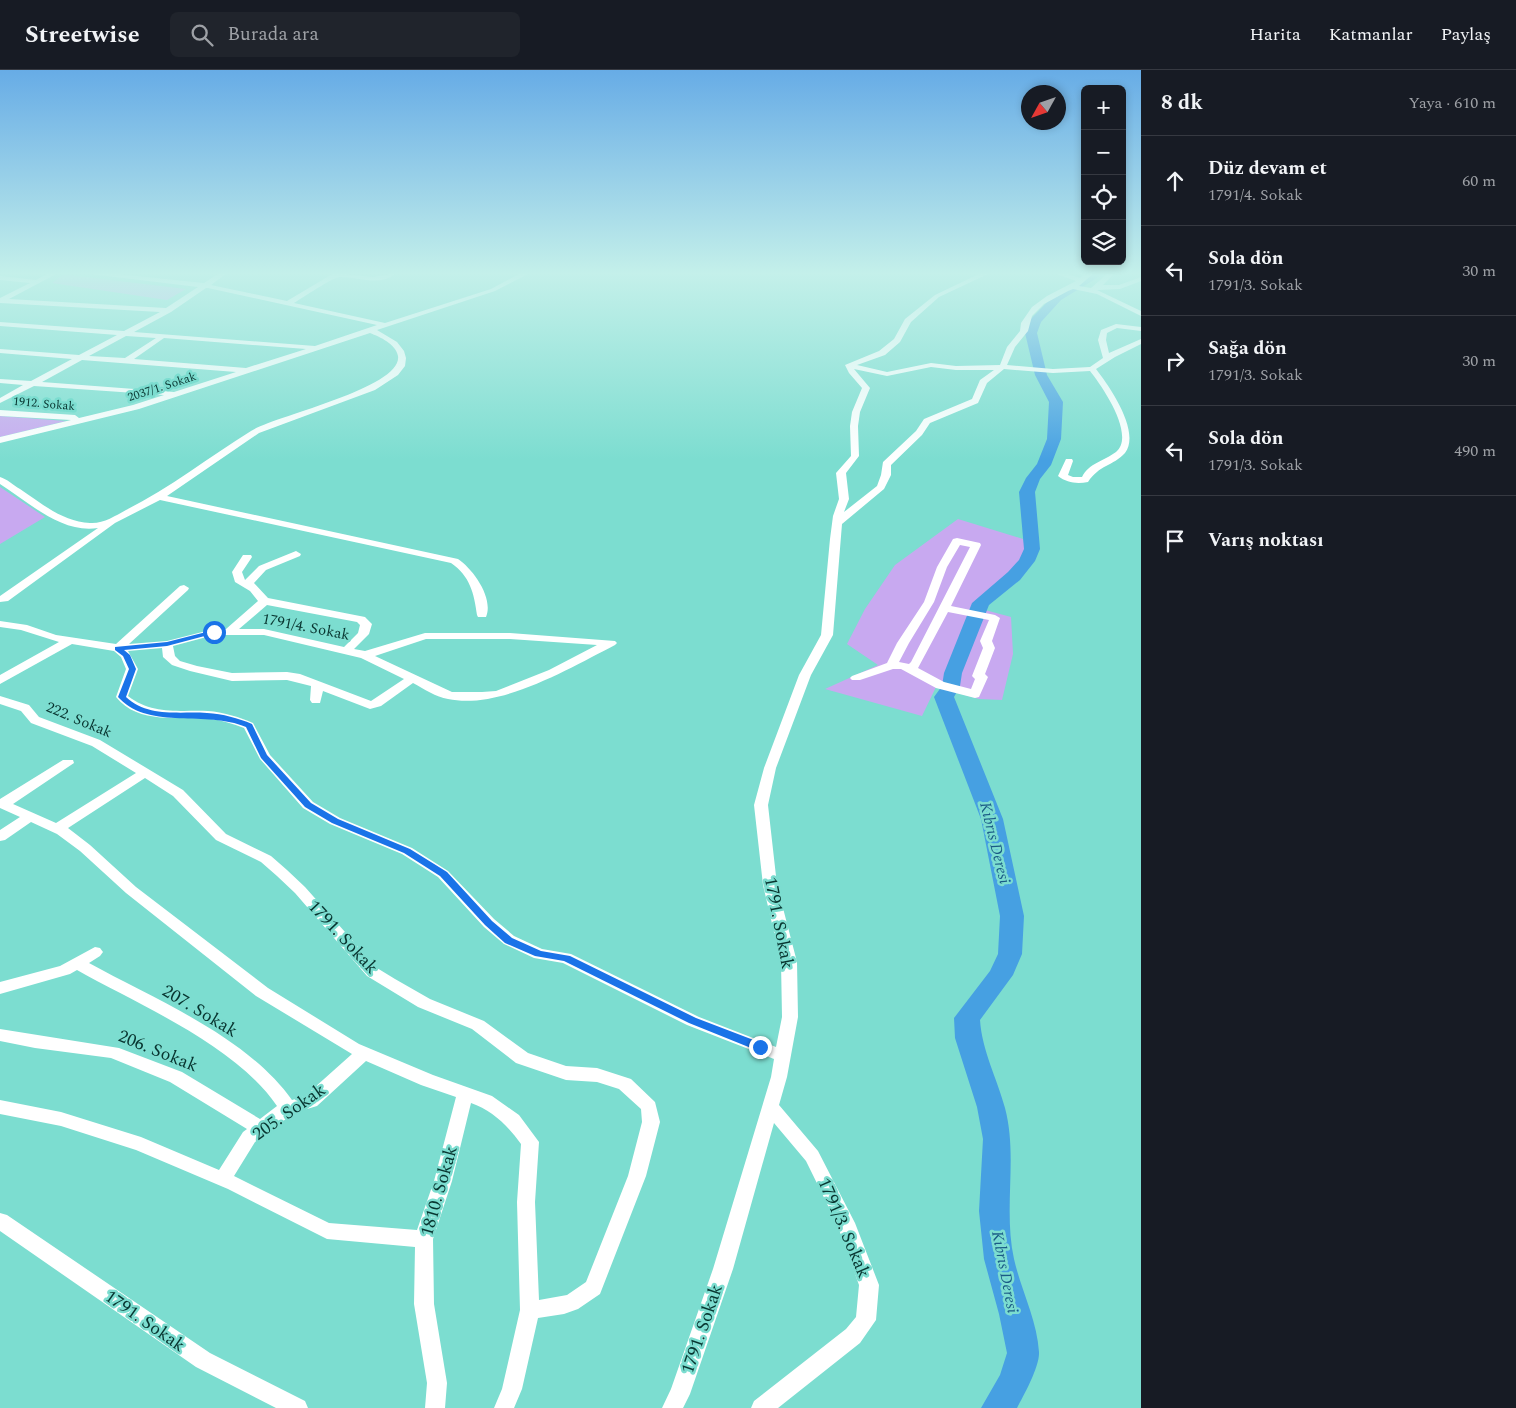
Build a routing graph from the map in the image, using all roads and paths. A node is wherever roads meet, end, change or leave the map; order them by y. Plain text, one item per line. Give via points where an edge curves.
1 (123, 335) edge
2 (153, 335) edge
3 (355, 335) edge
4 (382, 335) edge
5 (900, 335) edge
6 (1020, 335) edge
7 (1103, 335) edge
8 (163, 336) junction
9 (1140, 342) edge
10 (317, 348) junction
11 (0, 351) edge
12 (82, 357) junction
13 (1107, 359) junction
14 (126, 361) junction
15 (849, 365) junction
16 (1003, 366) junction
17 (1092, 369) junction
18 (249, 370) junction
19 (0, 381) edge
20 (32, 384) junction
21 (178, 394) junction
22 (0, 401) edge
23 (0, 412) edge
24 (87, 420) junction
25 (0, 440) edge
26 (1069, 461) dead end
27 (2, 483) edge
28 (159, 497) junction
29 (114, 521) junction
30 (838, 522) junction
31 (296, 554) dead end
32 (247, 557) dead end
33 (184, 588) dead end
34 (252, 589) junction
35 (0, 599) edge
36 (265, 601) junction
37 (944, 608) junction
38 (482, 615) dead end
39 (0, 624) edge
40 (230, 632) junction
41 (70, 641) junction
42 (167, 644) junction
43 (118, 648) junction
44 (347, 650) junction
45 (365, 655) junction
46 (892, 665) junction
47 (911, 669) junction
48 (413, 678) junction
49 (856, 678) dead end
50 (0, 680) edge
51 (317, 685) junction
52 (0, 700) edge
53 (316, 700) dead end
54 (68, 763) dead end
55 (146, 772) junction
56 (2, 803) edge
57 (30, 816) junction
58 (57, 829) junction
59 (0, 837) edge
60 (95, 952) dead end
61 (78, 964) junction
62 (0, 988) edge
63 (0, 1035) edge
64 (364, 1053) junction
65 (783, 1056) junction
66 (465, 1094) junction
67 (771, 1106) junction
68 (0, 1107) edge
69 (288, 1108) junction
70 (262, 1128) junction
71 (223, 1179) junction
72 (0, 1221) edge
73 (424, 1239) junction
74 (530, 1310) junction
75 (298, 1408) edge
76 (435, 1408) edge
77 (504, 1408) edge
78 (672, 1408) edge
79 (761, 1408) edge

1 - 12 street
2 - 8 street
3 - 10 street, 2037/1. Sokak
4 - 28 street via 401,348 403,358 397,372 372,388 256,431
5 - 15 street via 878,356
6 - 16 street
7 - 13 street
8 - 10 street
8 - 14 street
9 - 13 street
10 - 18 street, 2037/1. Sokak
11 - 12 street
12 - 14 street
12 - 20 street
13 - 17 street
14 - 18 street
15 - 16 street via 887,374 931,365 956,368
15 - 30 street, 1791. Sokak via 866,388 856,412 855,456 841,473 844,499
16 - 17 street via 1053,371
16 - 30 street via 983,382 975,401 927,422 886,464 886,476 881,487
17 - 26 street via 1111,394 1127,433 1126,444 1121,453 1090,470 1085,480 1071,480 1063,476
18 - 21 street, 2037/1. Sokak
19 - 20 street
20 - 21 street
20 - 22 street
21 - 24 street, 2037/1. Sokak
23 - 24 street, 1912. Sokak
24 - 25 street, 2037/1. Sokak
27 - 29 street via 62,520 91,526
28 - 29 street
28 - 38 street via 454,562 466,570 477,586
29 - 35 street
30 - 65 street, 1791. Sokak via 827,635 805,674 770,768 762,805 770,885 788,962 790,1017
31 - 34 street via 268,565 251,577
32 - 34 street via 237,572 240,582
33 - 43 street
34 - 36 street
36 - 40 street
36 - 44 street via 361,619 366,624 363,634
37 - 46 street via 976,545 957,541 942,567 929,602 902,643
37 - 47 street
37 - 47 street via 995,618 986,641 989,648 975,694 943,686
39 - 41 street, 1791/4. Sokak
40 - 42 street, 1791/4. Sokak via 206,633
40 - 44 street, 1791/4. Sokak via 264,632
41 - 43 street, 1791/4. Sokak
41 - 50 street
42 - 43 street, 1791/4. Sokak
42 - 51 street via 170,657 176,663 194,669 232,677 287,676
43 - 65 street via 126,655 132,669 122,697 132,707 174,716 208,715 250,726 264,756 308,805 335,821 407,851 443,874 508,940 539,954 566,958 693,1021
44 - 45 street, 1791/4. Sokak
45 - 48 street, 1791/4. Sokak
45 - 48 street, 1791/4. Sokak via 425,636 510,636 611,643 498,694 450,696
46 - 47 street
46 - 49 street
48 - 51 street via 370,705
51 - 53 street
52 - 55 street, 222. Sokak via 17,704 35,720 96,743
54 - 56 street
55 - 58 street
55 - 74 street, 1791. Sokak via 178,793 221,837 266,859 282,873 372,972 424,1003 478,1024 522,1058 566,1073 597,1075 625,1084 648,1107 651,1122 637,1176 593,1288 569,1304
56 - 57 street
57 - 58 street
57 - 59 street
58 - 64 street via 85,848 131,890 262,992
60 - 61 street
61 - 62 street
61 - 69 street, 207. Sokak via 200,1031 252,1066 278,1092
63 - 70 street, 206. Sokak via 113,1052 176,1078
64 - 66 street
64 - 69 street, 205. Sokak via 311,1100
65 - 67 street, 1791. Sokak
66 - 73 street, 1810. Sokak via 444,1181
66 - 74 street via 486,1101 513,1120 530,1142 526,1202
67 - 78 street, 1791. Sokak via 722,1269 680,1394
67 - 79 street, 1791/3. Sokak via 812,1156 846,1223 869,1285 866,1320 853,1336
68 - 71 street via 61,1119 141,1144
69 - 70 street, 205. Sokak
70 - 71 street, 205. Sokak via 249,1137
71 - 73 street via 328,1231
72 - 75 street, 1791. Sokak via 203,1360
73 - 76 street, 1810. Sokak via 424,1304 437,1383
74 - 77 street via 512,1389

